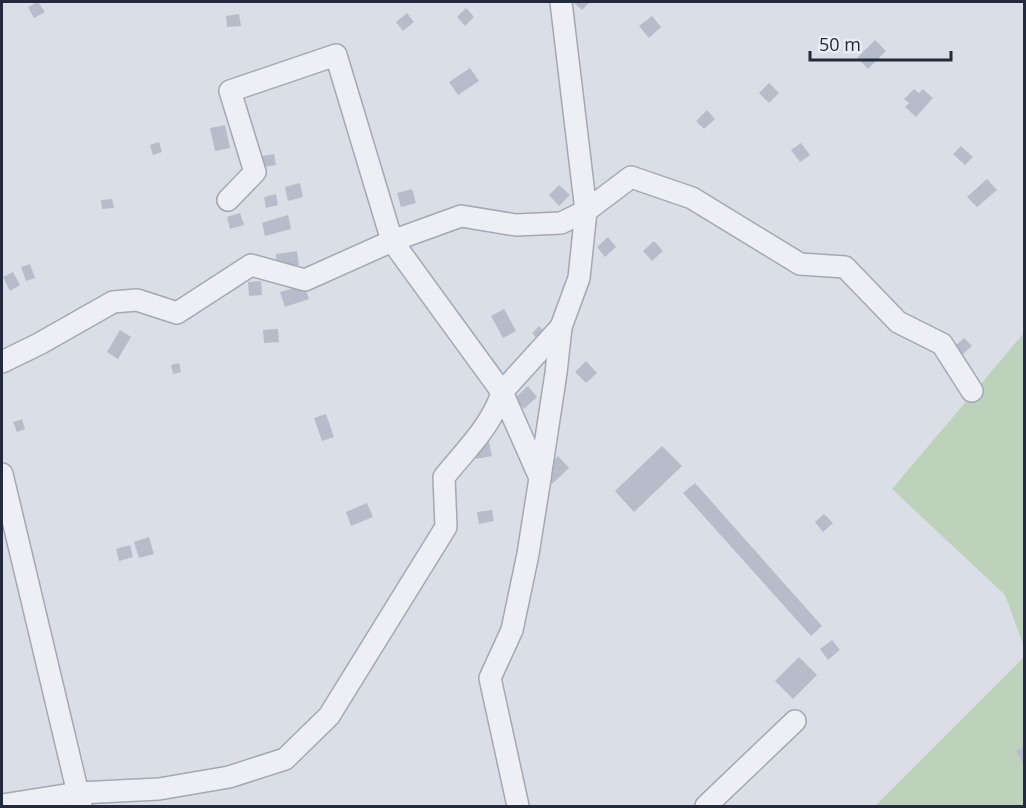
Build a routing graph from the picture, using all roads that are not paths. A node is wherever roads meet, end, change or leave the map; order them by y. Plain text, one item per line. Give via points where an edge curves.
1 (561, 2) edge
2 (228, 200) dead end
3 (586, 212) junction
4 (392, 241) junction
5 (561, 327) junction
6 (2, 362) edge
7 (972, 391) dead end
8 (502, 392) junction
9 (2, 474) edge
10 (540, 478) junction
11 (795, 721) dead end
12 (80, 800) edge
13 (2, 805) edge
14 (518, 807) edge
15 (706, 807) edge

1 - 3 street
2 - 4 street via 255,172 230,91 336,55
3 - 4 street via 561,223 516,225 461,216
3 - 5 street via 579,278
3 - 7 street via 630,177 692,198 800,264 845,267 898,322 942,344
4 - 6 street via 304,280 251,265 177,313 137,300 113,302
4 - 8 street
5 - 8 street
5 - 10 street
8 - 10 street
8 - 12 street via 499,404 444,477 446,527 329,716 285,759 229,777
9 - 12 street
10 - 14 street via 513,630 490,678
11 - 15 street
12 - 13 street

